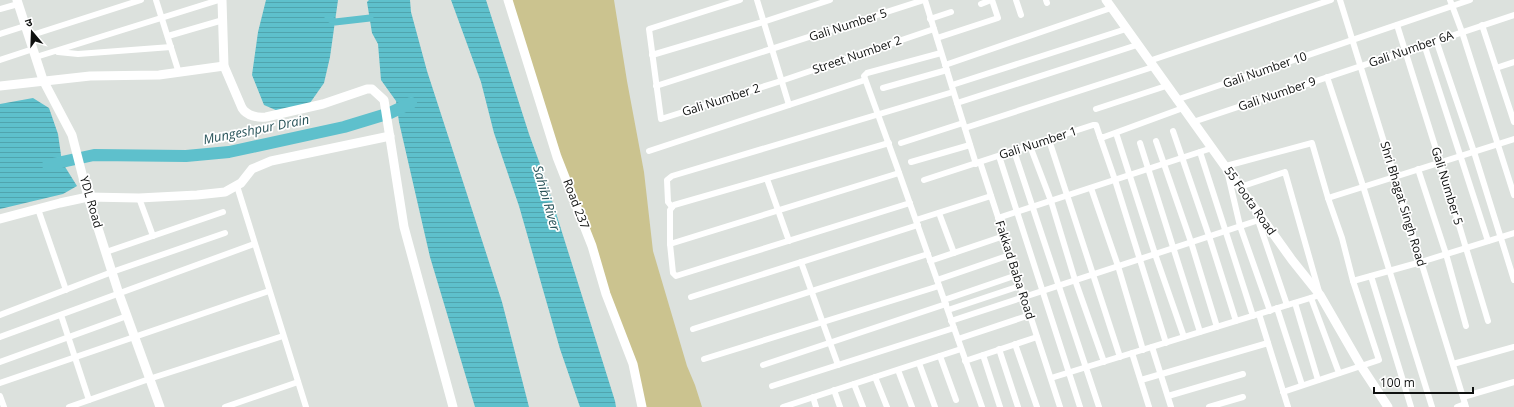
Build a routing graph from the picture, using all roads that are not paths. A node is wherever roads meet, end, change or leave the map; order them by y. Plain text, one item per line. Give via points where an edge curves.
1 (141, 0) edge
2 (156, 0) edge
3 (219, 0) edge
4 (222, 0) edge
5 (508, 0) edge
6 (740, 0) edge
7 (757, 0) edge
8 (830, 0) edge
9 (924, 0) edge
10 (991, 0) edge
11 (1016, 0) edge
12 (1106, 0) edge
13 (1332, 0) edge
14 (1340, 0) edge
15 (1470, 0) edge
16 (17, 2) edge
17 (1451, 3) edge
18 (980, 4) dead end
19 (1111, 8) junction
20 (0, 10) edge
21 (951, 12) dead end
22 (1514, 15) edge
23 (1022, 16) dead end
24 (161, 18) junction
25 (930, 19) junction
26 (224, 20) junction
27 (763, 22) junction
28 (1397, 25) junction
29 (1482, 25) junction
30 (25, 26) junction
31 (934, 29) junction
32 (1126, 29) junction
33 (1462, 32) junction
34 (0, 34) edge
35 (29, 36) junction
36 (168, 36) junction
37 (937, 38) junction
38 (1353, 40) junction
39 (1436, 40) junction
40 (1424, 44) junction
41 (1137, 45) junction
42 (171, 47) junction
43 (772, 50) junction
44 (57, 51) junction
45 (1405, 51) junction
46 (34, 53) junction
47 (941, 53) junction
48 (652, 55) junction
49 (0, 60) edge
50 (1514, 62) edge
51 (1151, 64) junction
52 (224, 66) junction
53 (1361, 66) junction
54 (946, 68) junction
55 (1496, 68) junction
56 (179, 73) junction
57 (1327, 77) junction
58 (43, 80) junction
59 (865, 80) junction
60 (781, 81) junction
61 (0, 86) edge
62 (656, 86) junction
63 (1166, 86) junction
64 (883, 88) dead end
65 (952, 89) junction
66 (1176, 100) junction
67 (957, 103) junction
68 (789, 105) junction
69 (1096, 108) dead end
70 (1183, 108) junction
71 (877, 115) junction
72 (1193, 122) junction
73 (1514, 122) edge
74 (964, 125) junction
75 (1173, 131) dead end
76 (1116, 133) junction
77 (390, 136) junction
78 (1100, 137) junction
79 (1514, 139) edge
80 (1049, 140) junction
81 (1156, 141) dead end
82 (901, 142) dead end
83 (888, 143) junction
84 (1140, 143) dead end
85 (1499, 144) junction
86 (970, 145) junction
87 (1030, 146) junction
88 (1212, 148) junction
89 (650, 151) dead end
90 (1014, 151) junction
91 (1200, 152) junction
92 (1474, 152) junction
93 (999, 156) junction
94 (1461, 156) junction
95 (1182, 158) junction
96 (911, 162) dead end
97 (1440, 162) junction
98 (978, 163) junction
99 (1165, 164) junction
100 (1226, 166) junction
101 (1418, 169) junction
102 (1148, 170) junction
103 (900, 173) junction
104 (1131, 175) junction
105 (1394, 177) junction
106 (767, 179) junction
107 (924, 180) dead end
108 (1115, 180) junction
109 (237, 186) junction
110 (1363, 186) junction
111 (1240, 187) junction
112 (1091, 188) junction
113 (1514, 194) edge
114 (991, 196) junction
115 (1067, 196) junction
116 (88, 197) junction
117 (139, 198) junction
118 (1328, 198) junction
119 (1051, 201) junction
120 (910, 203) junction
121 (672, 206) junction
122 (1032, 207) junction
123 (38, 209) junction
124 (779, 211) junction
125 (223, 212) dead end
126 (939, 212) junction
127 (1017, 212) junction
128 (998, 218) junction
129 (0, 219) edge
130 (1260, 220) junction
131 (917, 222) junction
132 (1240, 226) junction
133 (1225, 231) junction
134 (225, 233) dead end
135 (1514, 233) edge
136 (153, 236) junction
137 (1004, 236) junction
138 (1209, 236) junction
139 (1501, 237) junction
140 (1488, 241) junction
141 (789, 242) junction
142 (1191, 242) junction
143 (254, 244) junction
144 (670, 244) junction
145 (1173, 248) junction
146 (1466, 248) junction
147 (106, 252) junction
148 (954, 253) junction
149 (1010, 254) junction
150 (1155, 254) junction
151 (1446, 254) junction
152 (929, 258) junction
153 (1140, 259) junction
154 (801, 262) junction
155 (1421, 262) junction
156 (1118, 266) junction
157 (1390, 271) junction
158 (112, 272) junction
159 (1094, 274) junction
160 (1017, 275) junction
161 (1371, 276) junction
162 (1075, 280) junction
163 (1514, 280) edge
164 (1353, 281) junction
165 (938, 283) junction
166 (1020, 286) junction
167 (1058, 286) junction
168 (66, 290) junction
169 (269, 291) junction
170 (1042, 291) junction
171 (811, 292) junction
172 (119, 294) junction
173 (691, 297) dead end
174 (1024, 297) junction
175 (1315, 297) junction
176 (1295, 303) junction
177 (946, 305) junction
178 (1287, 305) junction
179 (1277, 308) junction
180 (1270, 310) junction
181 (0, 315) edge
182 (61, 315) junction
183 (1030, 315) junction
184 (1256, 315) junction
185 (127, 316) junction
186 (951, 321) junction
187 (1236, 321) junction
188 (1488, 321) dead end
189 (822, 322) junction
190 (1466, 326) dead end
191 (1217, 327) junction
192 (954, 328) junction
193 (693, 329) dead end
194 (1200, 332) junction
195 (135, 336) junction
196 (284, 336) junction
197 (0, 337) edge
198 (68, 337) junction
199 (1037, 337) junction
200 (1184, 337) junction
201 (958, 340) junction
202 (830, 342) junction
203 (1166, 343) junction
204 (1268, 343) junction
205 (1015, 344) junction
206 (1152, 347) junction
207 (1514, 347) edge
208 (961, 349) junction
209 (999, 349) junction
210 (1143, 350) junction
211 (1132, 353) junction
212 (983, 355) junction
213 (940, 356) junction
214 (75, 357) junction
215 (1120, 357) junction
216 (704, 359) dead end
217 (965, 361) junction
218 (0, 362) edge
219 (1104, 362) junction
220 (919, 363) junction
221 (1453, 364) junction
222 (763, 365) dead end
223 (838, 365) junction
224 (1361, 366) junction
225 (1085, 368) junction
226 (898, 370) junction
227 (1069, 372) junction
228 (1338, 373) junction
229 (1243, 374) dead end
230 (1161, 375) junction
231 (875, 377) junction
232 (1051, 378) junction
233 (149, 379) junction
234 (1141, 380) junction
235 (1318, 380) junction
236 (298, 382) junction
237 (1514, 382) edge
238 (0, 383) edge
239 (854, 384) junction
240 (772, 386) dead end
241 (1302, 386) junction
242 (834, 390) junction
243 (1283, 392) junction
244 (0, 396) edge
245 (1168, 396) junction
246 (1463, 396) junction
247 (813, 397) junction
248 (1243, 397) dead end
249 (89, 400) junction
250 (956, 400) dead end
251 (1232, 404) edge
252 (794, 405) edge
253 (2, 406) edge
254 (1384, 406) edge
255 (1466, 406) edge
256 (69, 407) edge
257 (160, 407) edge
258 (225, 407) edge
259 (306, 407) edge
260 (453, 407) edge
261 (642, 407) edge
262 (783, 407) edge
263 (816, 407) edge
264 (840, 407) edge
265 (863, 407) edge
266 (886, 407) edge
267 (912, 407) edge
268 (935, 407) edge
269 (982, 407) edge
270 (1000, 407) edge
271 (1018, 407) edge
272 (1037, 407) edge
273 (1060, 407) edge
274 (1080, 407) edge
275 (1099, 407) edge
276 (1149, 407) edge
277 (1171, 407) edge
278 (1212, 407) edge
279 (1288, 407) edge
280 (1411, 407) edge
281 (1432, 407) edge
282 (1457, 407) edge

1 - 35 street
2 - 24 street
3 - 24 street
4 - 26 street
5 - 261 street, Road 237 via 557,157 592,246 606,294 633,364
6 - 48 street via 648,29
7 - 27 street
8 - 27 street
9 - 25 street, Fakkad Baba Road
9 - 43 street, Gali Number 5
10 - 18 street
10 - 37 street via 998,18
11 - 23 street
12 - 19 street, 55 Foota Road
13 - 51 street
14 - 38 street, Shri Bhagat Singh Road
15 - 17 street
16 - 20 street
16 - 30 street, YDL Road
17 - 28 street
17 - 33 street
19 - 32 street, 55 Foota Road
19 - 54 street
21 - 25 street
22 - 29 street
24 - 36 street
24 - 44 street
25 - 31 street, Fakkad Baba Road
26 - 36 street
26 - 52 street
27 - 43 street
27 - 48 street
28 - 38 street
28 - 45 street, Gali Number 5
29 - 33 street, Gali Number 6A
29 - 55 street
30 - 34 street
30 - 35 street, YDL Road
31 - 37 street, Fakkad Baba Road
31 - 60 street, Street Number 2
32 - 41 street, 55 Foota Road
32 - 65 street
33 - 39 street, Gali Number 6A
33 - 85 street
35 - 46 street, YDL Road
36 - 42 street
37 - 47 street, Fakkad Baba Road
38 - 53 street, Shri Bhagat Singh Road
38 - 66 street, Gali Number 10
39 - 40 street, Gali Number 6A
39 - 92 street
40 - 45 street, Gali Number 6A
40 - 94 street
41 - 51 street, 55 Foota Road
41 - 67 street
42 - 44 street via 78,54
42 - 56 street
43 - 60 street
43 - 62 street, Gali Number 5
44 - 46 street
45 - 53 street, Gali Number 6A
45 - 97 street, Gali Number 5
46 - 49 street
46 - 58 street, YDL Road
47 - 54 street, Fakkad Baba Road
47 - 59 street via 867,73 864,76
48 - 62 street
50 - 55 street
51 - 63 street, 55 Foota Road
51 - 74 street
52 - 56 street
52 - 77 street via 243,111 257,117 317,105 367,89 372,90 384,100
53 - 57 street, Gali Number 9
53 - 105 street, Shri Bhagat Singh Road
54 - 64 street
54 - 65 street, Fakkad Baba Road
55 - 73 street
56 - 58 street
57 - 72 street, Gali Number 9
57 - 110 street
58 - 61 street
58 - 116 street, YDL Road via 76,146
59 - 68 street
59 - 71 street
60 - 62 street, Gali Number 2 via 661,119
60 - 68 street
63 - 66 street, 55 Foota Road
63 - 69 street
65 - 67 street, Fakkad Baba Road
65 - 71 street
66 - 70 street, 55 Foota Road
67 - 74 street, Fakkad Baba Road
68 - 89 street
70 - 72 street, 55 Foota Road
70 - 76 street
71 - 83 street
71 - 121 street via 672,176 667,180 668,202
72 - 88 street, 55 Foota Road
74 - 82 street
74 - 86 street, Fakkad Baba Road
75 - 95 street
76 - 78 street
76 - 104 street
77 - 109 street via 271,160 251,170
77 - 260 street via 404,227
78 - 80 street, Gali Number 1 via 1096,125 1093,125
78 - 108 street
79 - 85 street
80 - 87 street, Gali Number 1
80 - 115 street
81 - 99 street
83 - 103 street
83 - 106 street
84 - 102 street
85 - 92 street
85 - 113 street
86 - 96 street
86 - 98 street, Fakkad Baba Road
87 - 90 street, Gali Number 1
87 - 119 street
88 - 91 street
88 - 100 street, 55 Foota Road
90 - 93 street, Gali Number 1
90 - 122 street
91 - 95 street
91 - 133 street
92 - 94 street
92 - 139 street
93 - 98 street, Gali Number 1
93 - 127 street
94 - 97 street
94 - 140 street
95 - 99 street
95 - 138 street
97 - 101 street
97 - 146 street, Gali Number 5
98 - 107 street, Gali Number 1
98 - 114 street, Fakkad Baba Road
99 - 102 street
99 - 142 street
100 - 111 street, 55 Foota Road
100 - 118 street via 1312,143
100 - 132 street
101 - 105 street
101 - 151 street
102 - 104 street
102 - 145 street
103 - 120 street
103 - 124 street
104 - 108 street
104 - 150 street
105 - 110 street
105 - 155 street, Shri Bhagat Singh Road
106 - 121 street
106 - 124 street
108 - 112 street
108 - 153 street
109 - 117 street via 225,192
109 - 143 street
110 - 118 street
110 - 157 street
111 - 130 street, 55 Foota Road
111 - 175 street via 1285,172
112 - 115 street
112 - 156 street
114 - 126 street
114 - 128 street, Fakkad Baba Road
115 - 119 street
115 - 159 street
116 - 117 street
116 - 123 street
116 - 147 street, YDL Road
117 - 136 street
118 - 164 street
119 - 122 street
119 - 162 street
120 - 131 street
120 - 141 street
121 - 144 street
122 - 127 street
122 - 167 street
123 - 129 street
123 - 168 street
124 - 141 street
124 - 144 street
125 - 136 street
126 - 131 street
126 - 148 street
127 - 128 street
127 - 170 street
128 - 137 street, Fakkad Baba Road
130 - 132 street
130 - 175 street, 55 Foota Road via 1292,260
130 - 178 street
131 - 152 street
131 - 154 street
132 - 133 street
132 - 180 street
133 - 138 street
133 - 184 street
134 - 158 street
135 - 139 street
136 - 147 street
137 - 148 street
137 - 149 street, Fakkad Baba Road
138 - 142 street
138 - 187 street
139 - 140 street
139 - 163 street
140 - 146 street
141 - 144 street via 676,276 673,273
142 - 145 street
142 - 191 street
143 - 169 street
143 - 172 street
145 - 150 street
145 - 194 street
146 - 151 street
146 - 188 street, Gali Number 5
147 - 158 street, YDL Road
148 - 152 street
149 - 160 street, Fakkad Baba Road
149 - 165 street
150 - 153 street
150 - 200 street
151 - 155 street
151 - 190 street
152 - 165 street
152 - 171 street
153 - 156 street
153 - 203 street
154 - 171 street
154 - 173 street
155 - 157 street
155 - 221 street, Shri Bhagat Singh Road
156 - 159 street
156 - 210 street
157 - 161 street
157 - 281 street
158 - 168 street
158 - 172 street, YDL Road
159 - 162 street
159 - 215 street
160 - 166 street, Fakkad Baba Road
160 - 177 street
161 - 164 street
161 - 280 street
162 - 167 street
162 - 219 street
164 - 224 street via 1379,360
165 - 177 street
165 - 189 street
166 - 174 street, Fakkad Baba Road
166 - 177 street
167 - 170 street
167 - 225 street
168 - 181 street
169 - 195 street
169 - 196 street
170 - 174 street
170 - 227 street
171 - 189 street
171 - 193 street
172 - 182 street
172 - 185 street, YDL Road
174 - 183 street, Fakkad Baba Road
174 - 186 street
175 - 176 street
175 - 224 street, 55 Foota Road
175 - 228 street
176 - 178 street
176 - 235 street
177 - 186 street
177 - 202 street
178 - 179 street
179 - 180 street
179 - 241 street
180 - 184 street
182 - 197 street
182 - 198 street
183 - 199 street, Fakkad Baba Road
183 - 201 street
184 - 187 street
184 - 204 street
185 - 195 street, YDL Road
185 - 198 street
186 - 192 street
187 - 191 street
189 - 202 street
189 - 216 street
191 - 194 street
192 - 201 street
192 - 223 street
194 - 200 street
195 - 214 street
195 - 233 street, YDL Road
196 - 233 street
196 - 236 street
198 - 214 street
198 - 218 street
199 - 205 street
199 - 232 street, Fakkad Baba Road
200 - 203 street
201 - 208 street
202 - 222 street
202 - 223 street
203 - 206 street
204 - 230 street
204 - 243 street
205 - 209 street
205 - 272 street
206 - 210 street
206 - 230 street
207 - 221 street
208 - 213 street
208 - 217 street
209 - 212 street
209 - 271 street
210 - 211 street
211 - 215 street
211 - 234 street
212 - 217 street
212 - 270 street
213 - 220 street
213 - 250 street
214 - 238 street
214 - 249 street
215 - 219 street
217 - 269 street
219 - 225 street
220 - 226 street
220 - 268 street
221 - 246 street, Shri Bhagat Singh Road
223 - 240 street
224 - 228 street
224 - 254 street, 55 Foota Road
225 - 227 street
225 - 275 street
226 - 231 street
226 - 267 street
227 - 232 street
227 - 274 street
228 - 235 street
229 - 245 street
230 - 234 street
230 - 245 street
231 - 239 street
231 - 266 street
232 - 273 street, Fakkad Baba Road
233 - 249 street
233 - 257 street, YDL Road
234 - 276 street
235 - 241 street
236 - 258 street
236 - 259 street
237 - 246 street
239 - 242 street
239 - 265 street
241 - 243 street
242 - 247 street
242 - 264 street
243 - 279 street
244 - 253 street
245 - 277 street
246 - 255 street, Shri Bhagat Singh Road
247 - 252 street
247 - 263 street
248 - 251 street
249 - 256 street
251 - 278 street
252 - 262 street
255 - 282 street

